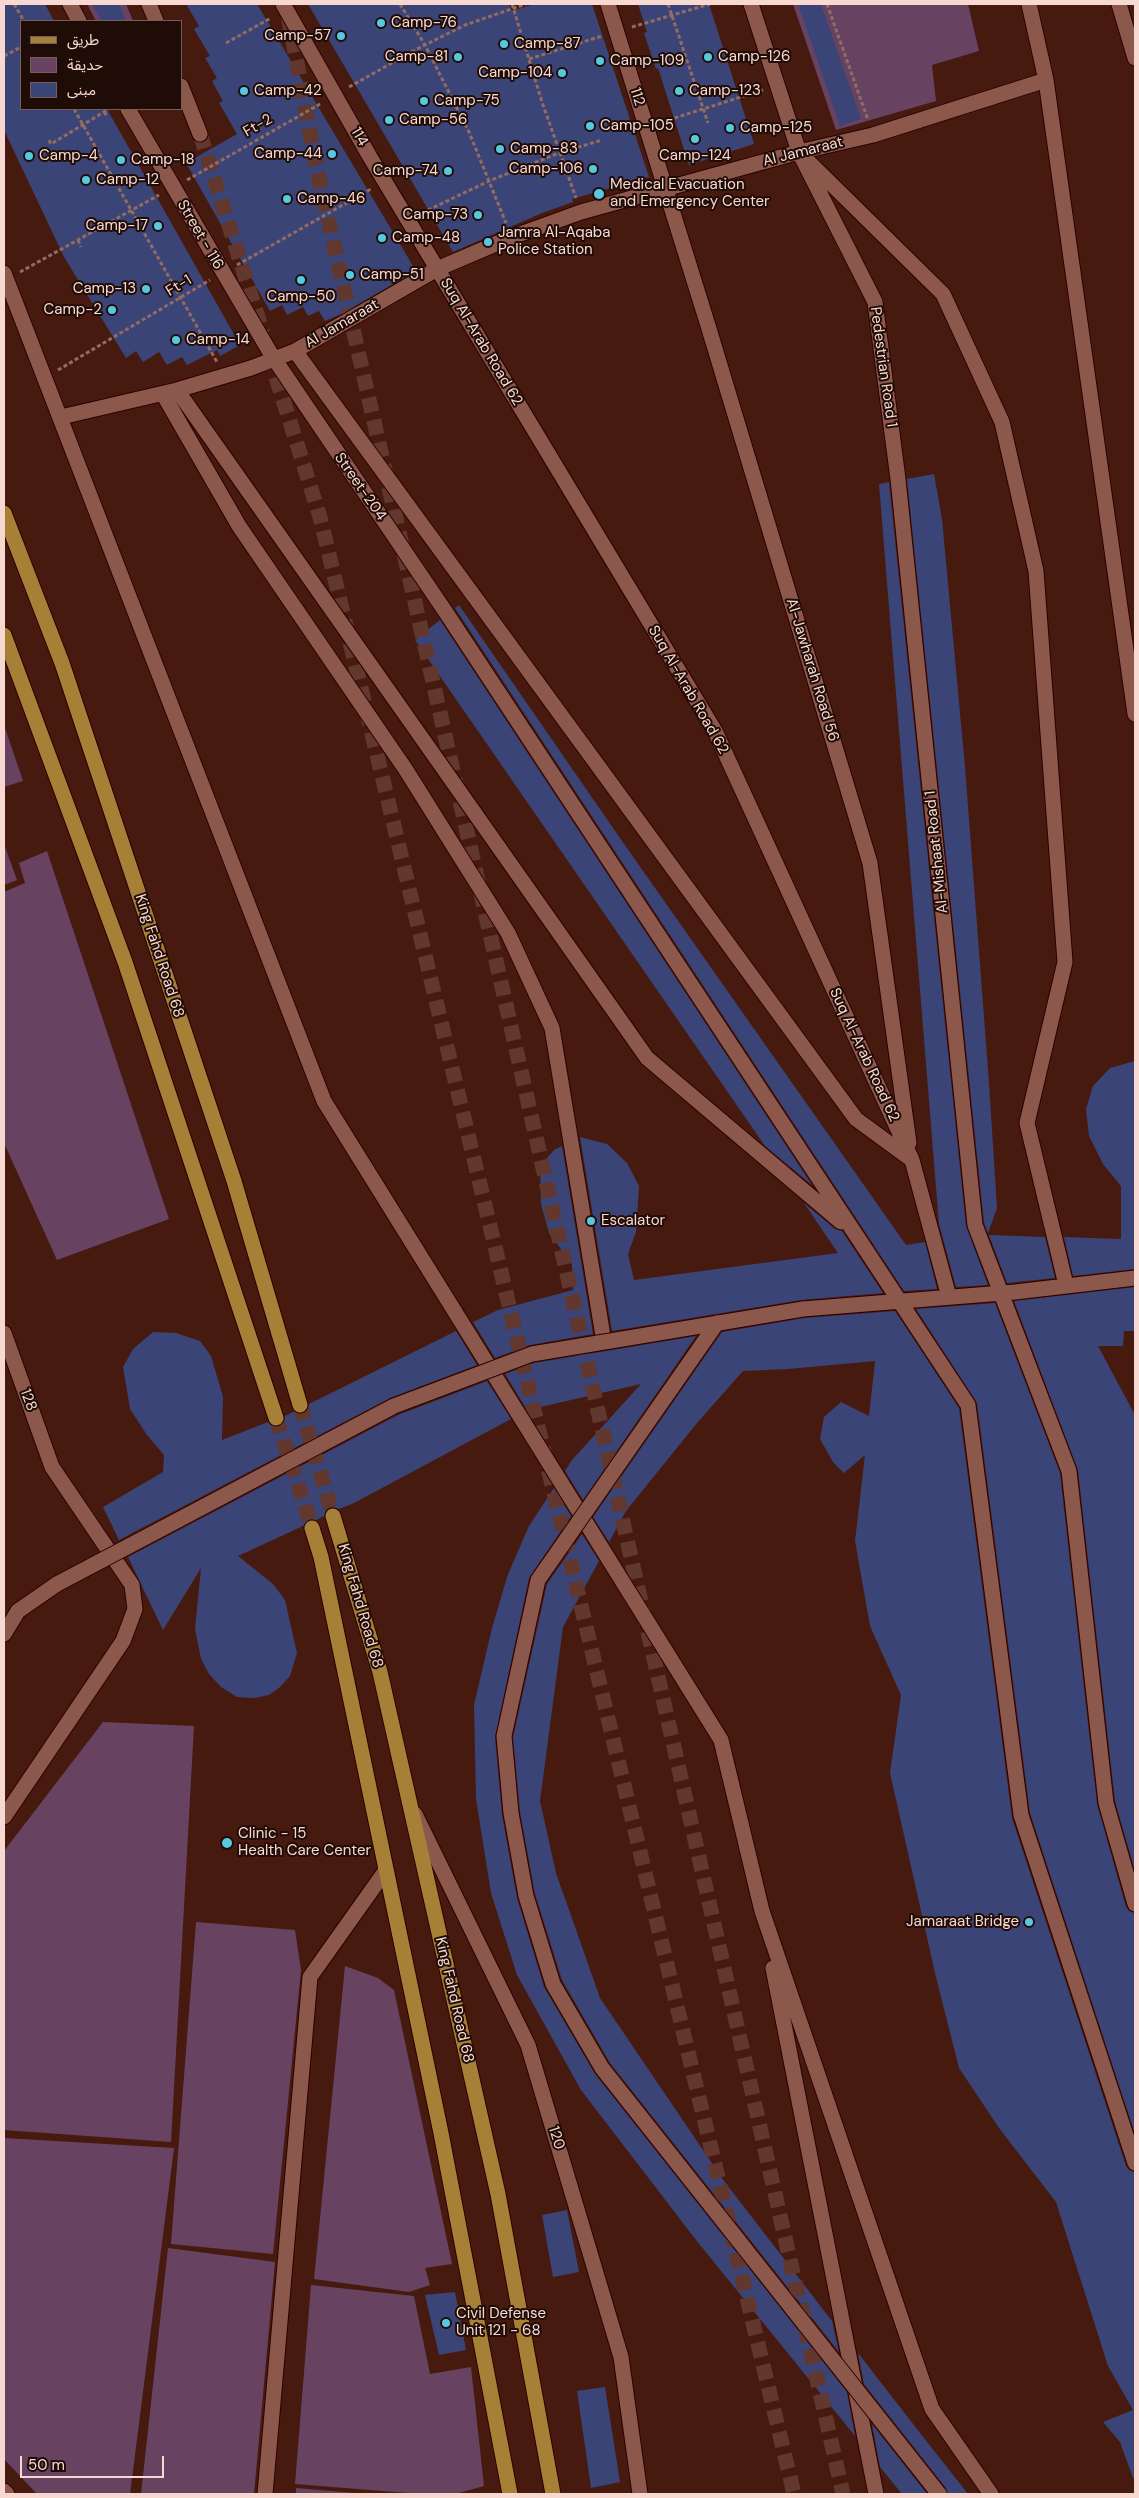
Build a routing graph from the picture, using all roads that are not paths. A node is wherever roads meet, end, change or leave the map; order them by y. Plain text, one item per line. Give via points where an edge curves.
1 (70, 4) edge
2 (149, 4) edge
3 (608, 4) edge
4 (751, 4) edge
5 (1029, 4) edge
6 (1119, 4) edge
7 (285, 7) edge
8 (78, 20) edge
9 (156, 20) edge
10 (1135, 58) edge
11 (1046, 80) junction
12 (182, 89) edge
13 (129, 110) edge
14 (200, 134) tunnel mouth
15 (798, 152) junction
16 (666, 190) junction
17 (437, 269) junction
18 (5, 276) edge
19 (295, 351) junction
20 (274, 359) junction
21 (170, 392) junction
22 (61, 417) junction
23 (898, 479) joint
24 (4, 512) edge
25 (4, 635) edge
26 (1135, 714) edge
27 (912, 1160) junction
28 (855, 1234) junction
29 (1135, 1278) edge
30 (1066, 1285) junction
31 (949, 1297) junction
32 (717, 1323) junction
33 (4, 1333) edge
34 (604, 1342) junction
35 (300, 1405) tunnel mouth
36 (276, 1418) tunnel mouth
37 (333, 1516) tunnel mouth
38 (312, 1528) tunnel mouth
39 (11, 1610) edge
40 (4, 1634) edge
41 (409, 1802) junction
42 (4, 1817) edge
43 (386, 1870) junction
44 (1135, 1904) edge
45 (762, 1911) junction
46 (1135, 2163) edge
47 (4, 2491) edge
48 (552, 2492) edge
49 (7, 2494) edge
50 (265, 2494) edge
51 (510, 2494) edge
52 (640, 2494) edge
53 (876, 2494) edge
54 (939, 2494) edge
55 (991, 2494) edge

1 - 8 street
2 - 9 street
3 - 16 street, 112
4 - 15 street, Pedestrian Road 1
5 - 11 street
6 - 10 street
7 - 17 street, 114
11 - 15 street, Al Jamaraat via 873,135
11 - 26 street
12 - 14 street
13 - 20 street, Street - 116
15 - 16 street, Al Jamaraat
15 - 23 street, Pedestrian Road 1 via 875,302
15 - 30 street via 943,294 1002,422 1036,572 1065,962 1027,1123
16 - 17 street, Al Jamaraat via 581,212
16 - 27 street, Al-Jawharah Road 56 via 870,863
17 - 19 street, Al Jamaraat
17 - 27 street, Suq Al-Arab Road 62 via 715,731
18 - 22 street
19 - 20 street, Al Jamaraat
19 - 27 street via 856,1119
20 - 21 street, Al Jamaraat
20 - 28 street, Street-204 via 447,614
21 - 22 street, Al Jamaraat
21 - 28 street via 647,1058
21 - 34 street via 239,526 406,770 508,933 552,1028
22 - 45 street via 324,1101 720,1740
23 - 44 street, Al-Mishaat Road 1 via 975,1225 1069,1471 1106,1803
24 - 35 main road, King Fahd Road 68 via 65,672 234,1181
25 - 36 main road via 125,962
27 - 31 street
28 - 46 street, Street-204 via 968,1405 1022,1815
29 - 30 street
30 - 31 street
31 - 32 street, bridge via 803,1309
32 - 34 street, bridge
32 - 54 street, bridge via 538,1580 504,1736 511,1813 526,1896 553,1984 602,2068
33 - 42 street, 128 via 52,1467 132,1585 135,1609 123,1641
34 - 39 street, bridge via 532,1354 394,1406
37 - 41 main road, King Fahd Road 68 via 380,1672
38 - 43 main road, King Fahd Road 68 via 321,1557
39 - 40 street
41 - 48 main road, King Fahd Road 68 via 498,2194
41 - 52 street, 120 via 528,2045 620,2357
43 - 50 street via 310,1977
43 - 51 main road, King Fahd Road 68 via 441,2133
45 - 53 street
45 - 55 street via 932,2409
47 - 49 street

